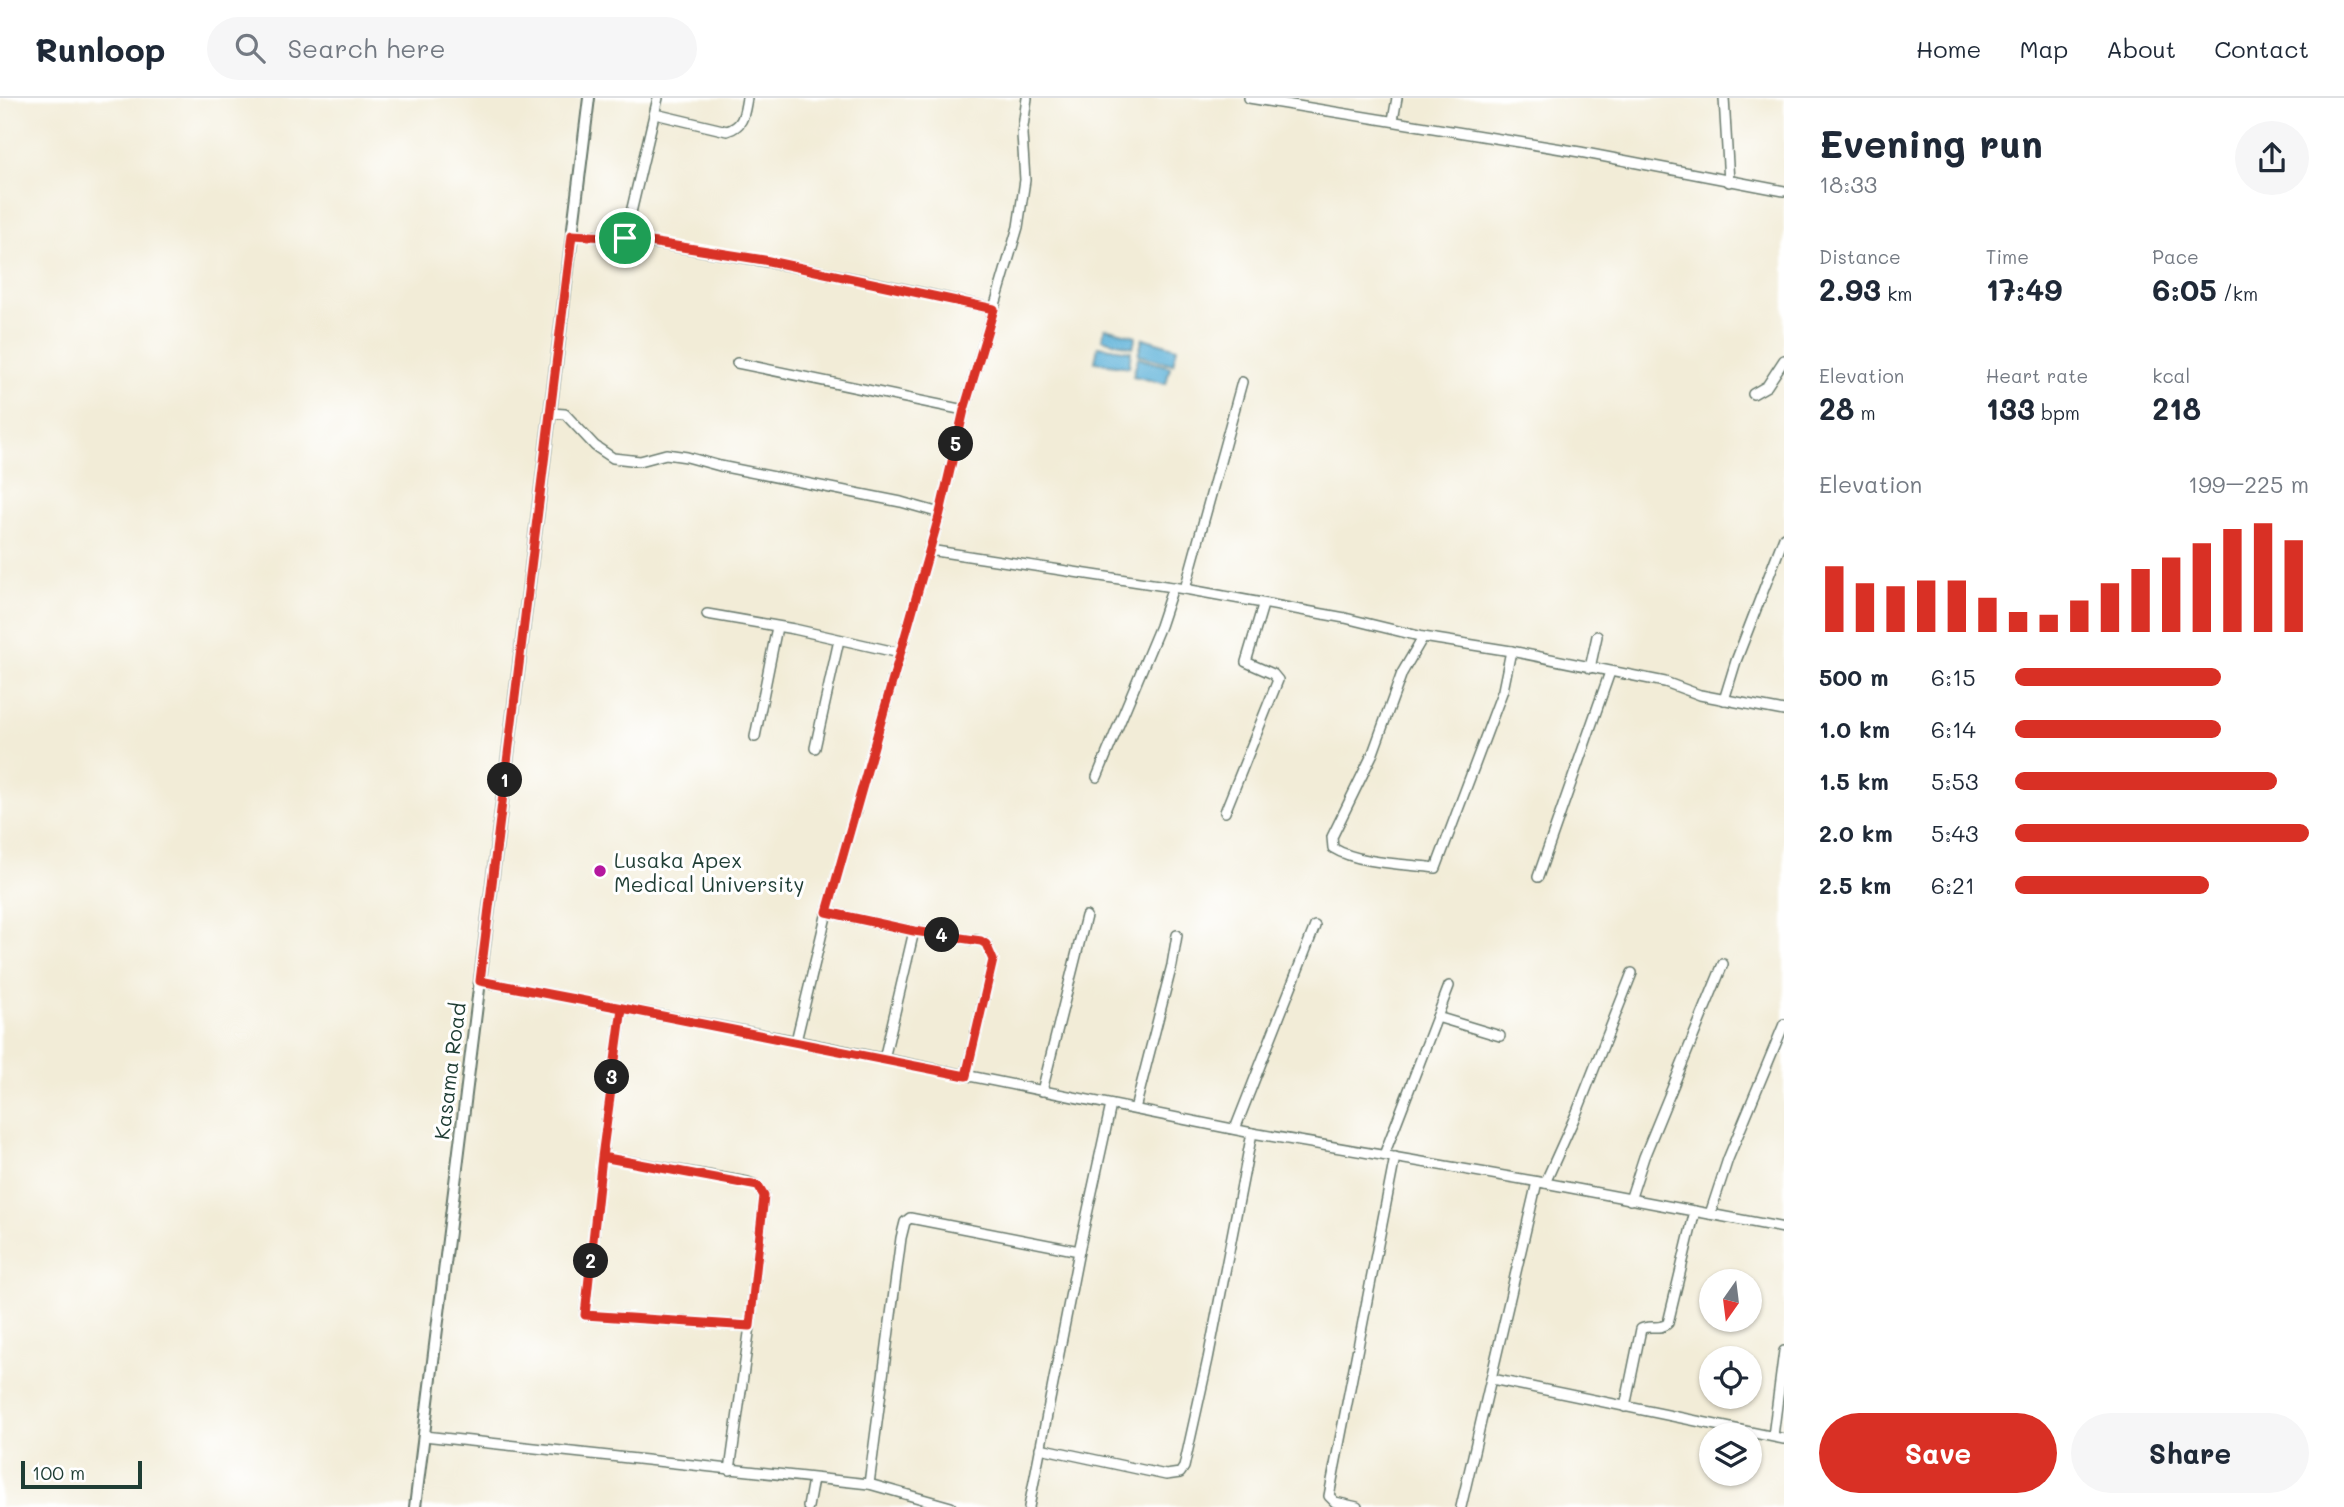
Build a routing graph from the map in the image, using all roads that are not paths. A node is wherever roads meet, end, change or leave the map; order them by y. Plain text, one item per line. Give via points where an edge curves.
1 (589, 98) edge
2 (658, 98) edge
3 (747, 98) edge
4 (1027, 98) edge
5 (1249, 98) edge
6 (1397, 98) edge
7 (1724, 98) edge
8 (655, 114) junction
9 (1393, 120) junction
10 (1729, 182) junction
11 (1784, 191) edge
12 (572, 235) junction
13 (625, 238) junction
14 (994, 309) junction
15 (1784, 360) edge
16 (737, 363) dead end
17 (1242, 382) dead end
18 (1752, 394) dead end
19 (964, 410) junction
20 (550, 413) junction
21 (940, 513) junction
22 (1784, 537) edge
23 (929, 550) junction
24 (1173, 587) junction
25 (1185, 589) junction
26 (1263, 605) junction
27 (707, 614) dead end
28 (777, 627) junction
29 (1597, 636) dead end
30 (1423, 637) junction
31 (839, 640) junction
32 (1511, 651) junction
33 (900, 653) junction
34 (1590, 668) junction
35 (1610, 672) junction
36 (1724, 700) junction
37 (1784, 712) edge
38 (755, 737) dead end
39 (815, 748) dead end
40 (1097, 777) dead end
41 (1225, 812) dead end
42 (1538, 877) dead end
43 (827, 912) junction
44 (1086, 916) dead end
45 (1315, 926) dead end
46 (914, 931) junction
47 (1177, 934) dead end
48 (1723, 964) dead end
49 (1632, 973) dead end
50 (480, 981) junction
51 (1449, 986) dead end
52 (622, 1008) junction
53 (1437, 1017) junction
54 (1784, 1024) edge
55 (1500, 1035) dead end
56 (796, 1041) junction
57 (884, 1059) junction
58 (966, 1076) junction
59 (1042, 1091) junction
60 (1111, 1105) junction
61 (1135, 1110) junction
62 (1235, 1129) junction
63 (1252, 1133) junction
64 (1384, 1156) junction
65 (602, 1157) junction
66 (1395, 1157) junction
67 (1541, 1182) junction
68 (1630, 1200) junction
69 (1695, 1211) junction
70 (1710, 1214) junction
71 (1784, 1228) edge
72 (1079, 1251) junction
73 (750, 1326) junction
74 (1784, 1351) edge
75 (1783, 1362) edge
76 (1492, 1379) junction
77 (1625, 1407) junction
78 (424, 1436) junction
79 (1773, 1436) junction
80 (1784, 1439) edge
81 (1040, 1448) junction
82 (730, 1470) junction
83 (813, 1479) junction
84 (869, 1484) junction
85 (415, 1507) edge
86 (808, 1507) edge
87 (951, 1507) edge
88 (1029, 1507) edge
89 (1357, 1507) edge
90 (1461, 1507) edge

1 - 12 street, Kasama Road
2 - 8 street
3 - 8 street via 744,119 727,131
4 - 14 street via 1021,134 1024,201
5 - 9 street
6 - 9 street
7 - 10 street
8 - 13 street
9 - 10 street
10 - 11 street
12 - 13 street
12 - 20 street, Kasama Road
13 - 14 street via 790,265
14 - 19 street
15 - 18 street via 1767,386
16 - 19 street
17 - 25 street
19 - 21 street
20 - 21 street via 565,414 613,458 687,457
20 - 50 street, Kasama Road
21 - 23 street
22 - 36 street
23 - 24 street
23 - 33 street
24 - 25 street
24 - 40 street
25 - 26 street
26 - 30 street
26 - 41 street via 1246,662 1278,680
27 - 28 street
28 - 31 street
28 - 38 street
29 - 34 street
30 - 32 street
30 - 32 street via 1402,673 1373,753 1332,837 1333,848 1341,853 1436,868 1503,690
31 - 33 street
31 - 39 street
32 - 34 street
33 - 43 street
34 - 35 street
35 - 36 street
35 - 42 street
36 - 37 street
43 - 46 street
43 - 56 street
44 - 59 street
45 - 62 street
46 - 57 street
46 - 58 street via 981,941 993,960
47 - 61 street
48 - 68 street
49 - 67 street via 1581,1101
50 - 52 street
50 - 78 street, Kasama Road
51 - 53 street
52 - 56 street
52 - 65 street
53 - 55 street
53 - 64 street
54 - 70 street
56 - 57 street
57 - 58 street
58 - 59 street
59 - 60 street
60 - 61 street
60 - 72 street
61 - 62 street
62 - 63 street
63 - 64 street
63 - 81 street via 1208,1359 1180,1474 1166,1475
64 - 66 street
65 - 73 street via 758,1186 764,1196
65 - 73 street via 585,1315
66 - 67 street
66 - 89 street via 1329,1496 1335,1503
67 - 68 street
67 - 76 street
68 - 69 street
69 - 70 street
69 - 77 street via 1668,1323 1641,1329
70 - 71 street
72 - 81 street
72 - 84 street via 910,1218 905,1222
73 - 82 street
74 - 75 street
75 - 79 street
76 - 77 street
76 - 90 street
77 - 79 street
78 - 82 street
78 - 85 street, Kasama Road
79 - 80 street
81 - 88 street
82 - 83 street
83 - 84 street
83 - 86 street
84 - 87 street

